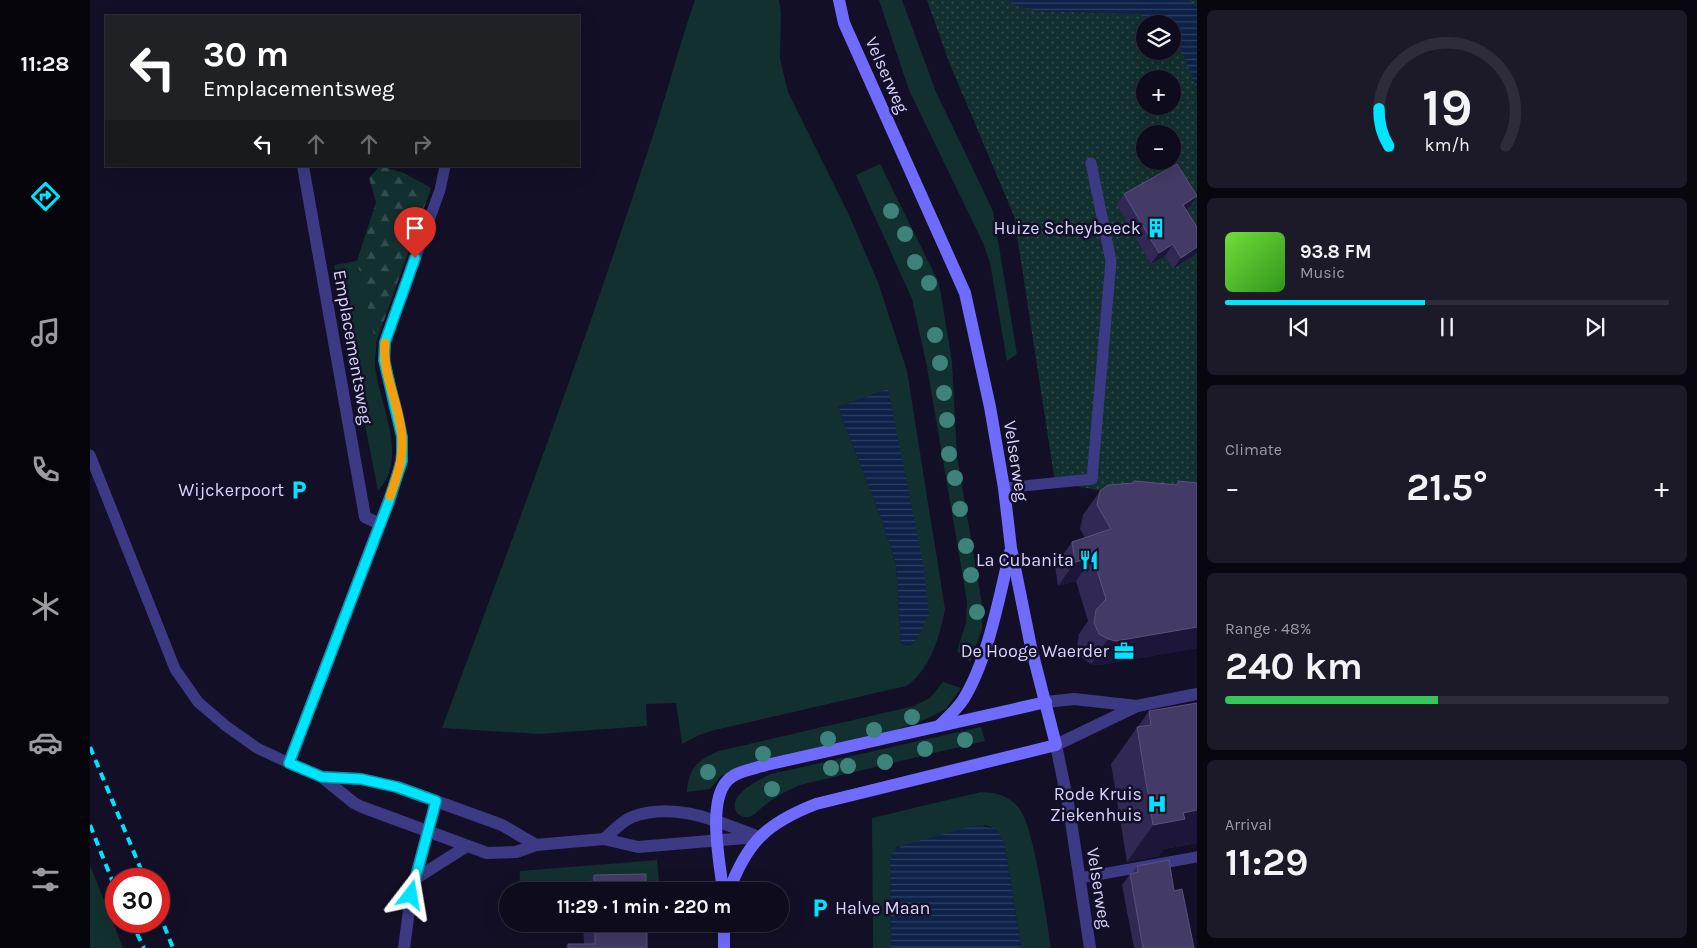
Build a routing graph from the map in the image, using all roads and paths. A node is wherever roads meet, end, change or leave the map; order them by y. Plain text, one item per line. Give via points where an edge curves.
1 (839, 0) edge
2 (1091, 163) dead end
3 (303, 167) edge
4 (445, 167) edge
5 (90, 455) edge
6 (1004, 488) junction
7 (392, 492) joint
8 (380, 524) junction
9 (1011, 548) junction
10 (1197, 694) edge
11 (1046, 702) junction
12 (1137, 706) junction
13 (940, 726) junction
14 (1056, 745) junction
15 (289, 763) junction
16 (322, 777) junction
17 (436, 801) junction
18 (716, 820) junction
19 (428, 832) junction
20 (758, 837) junction
21 (604, 839) junction
22 (718, 842) junction
23 (536, 844) junction
24 (468, 846) junction
25 (1197, 857) edge
26 (1080, 878) junction
27 (415, 879) junction
28 (721, 882) edge
29 (733, 882) edge
30 (724, 932) edge
31 (404, 948) edge
32 (724, 948) edge
33 (1090, 948) edge

1 - 6 main road, Velserweg via 844,23 965,293
2 - 6 lane via 1111,261 1092,478
3 - 8 street, Emplacementsweg via 365,517
4 - 7 lane, Emplacementsweg via 440,190 385,342 384,360 402,437 402,461
5 - 15 lane via 175,669 198,702 226,726 257,748
6 - 9 main road, Velserweg
7 - 8 street, Emplacementsweg
8 - 15 street, Emplacementsweg
9 - 11 main road, Velserweg via 1031,648
9 - 13 main road via 980,662 963,700
10 - 12 street
11 - 12 street via 1074,699
11 - 13 main road
11 - 14 main road, Velserweg
12 - 14 street
13 - 18 main road via 766,765 735,775 722,789
14 - 20 main road via 816,804 793,813
14 - 26 street, Velserweg
15 - 16 street
16 - 17 street via 361,779
16 - 19 street via 354,804
17 - 19 street
17 - 23 street via 502,825
18 - 20 street
18 - 21 street via 681,811 652,812 630,818
18 - 22 main road
19 - 24 street
19 - 27 street
20 - 22 street
20 - 29 main road via 739,865
21 - 22 street via 638,847
21 - 23 street
22 - 28 main road
23 - 24 street via 516,852 501,853 487,853
24 - 27 street
25 - 26 lane
26 - 33 street, Velserweg
27 - 31 street
30 - 32 main road

